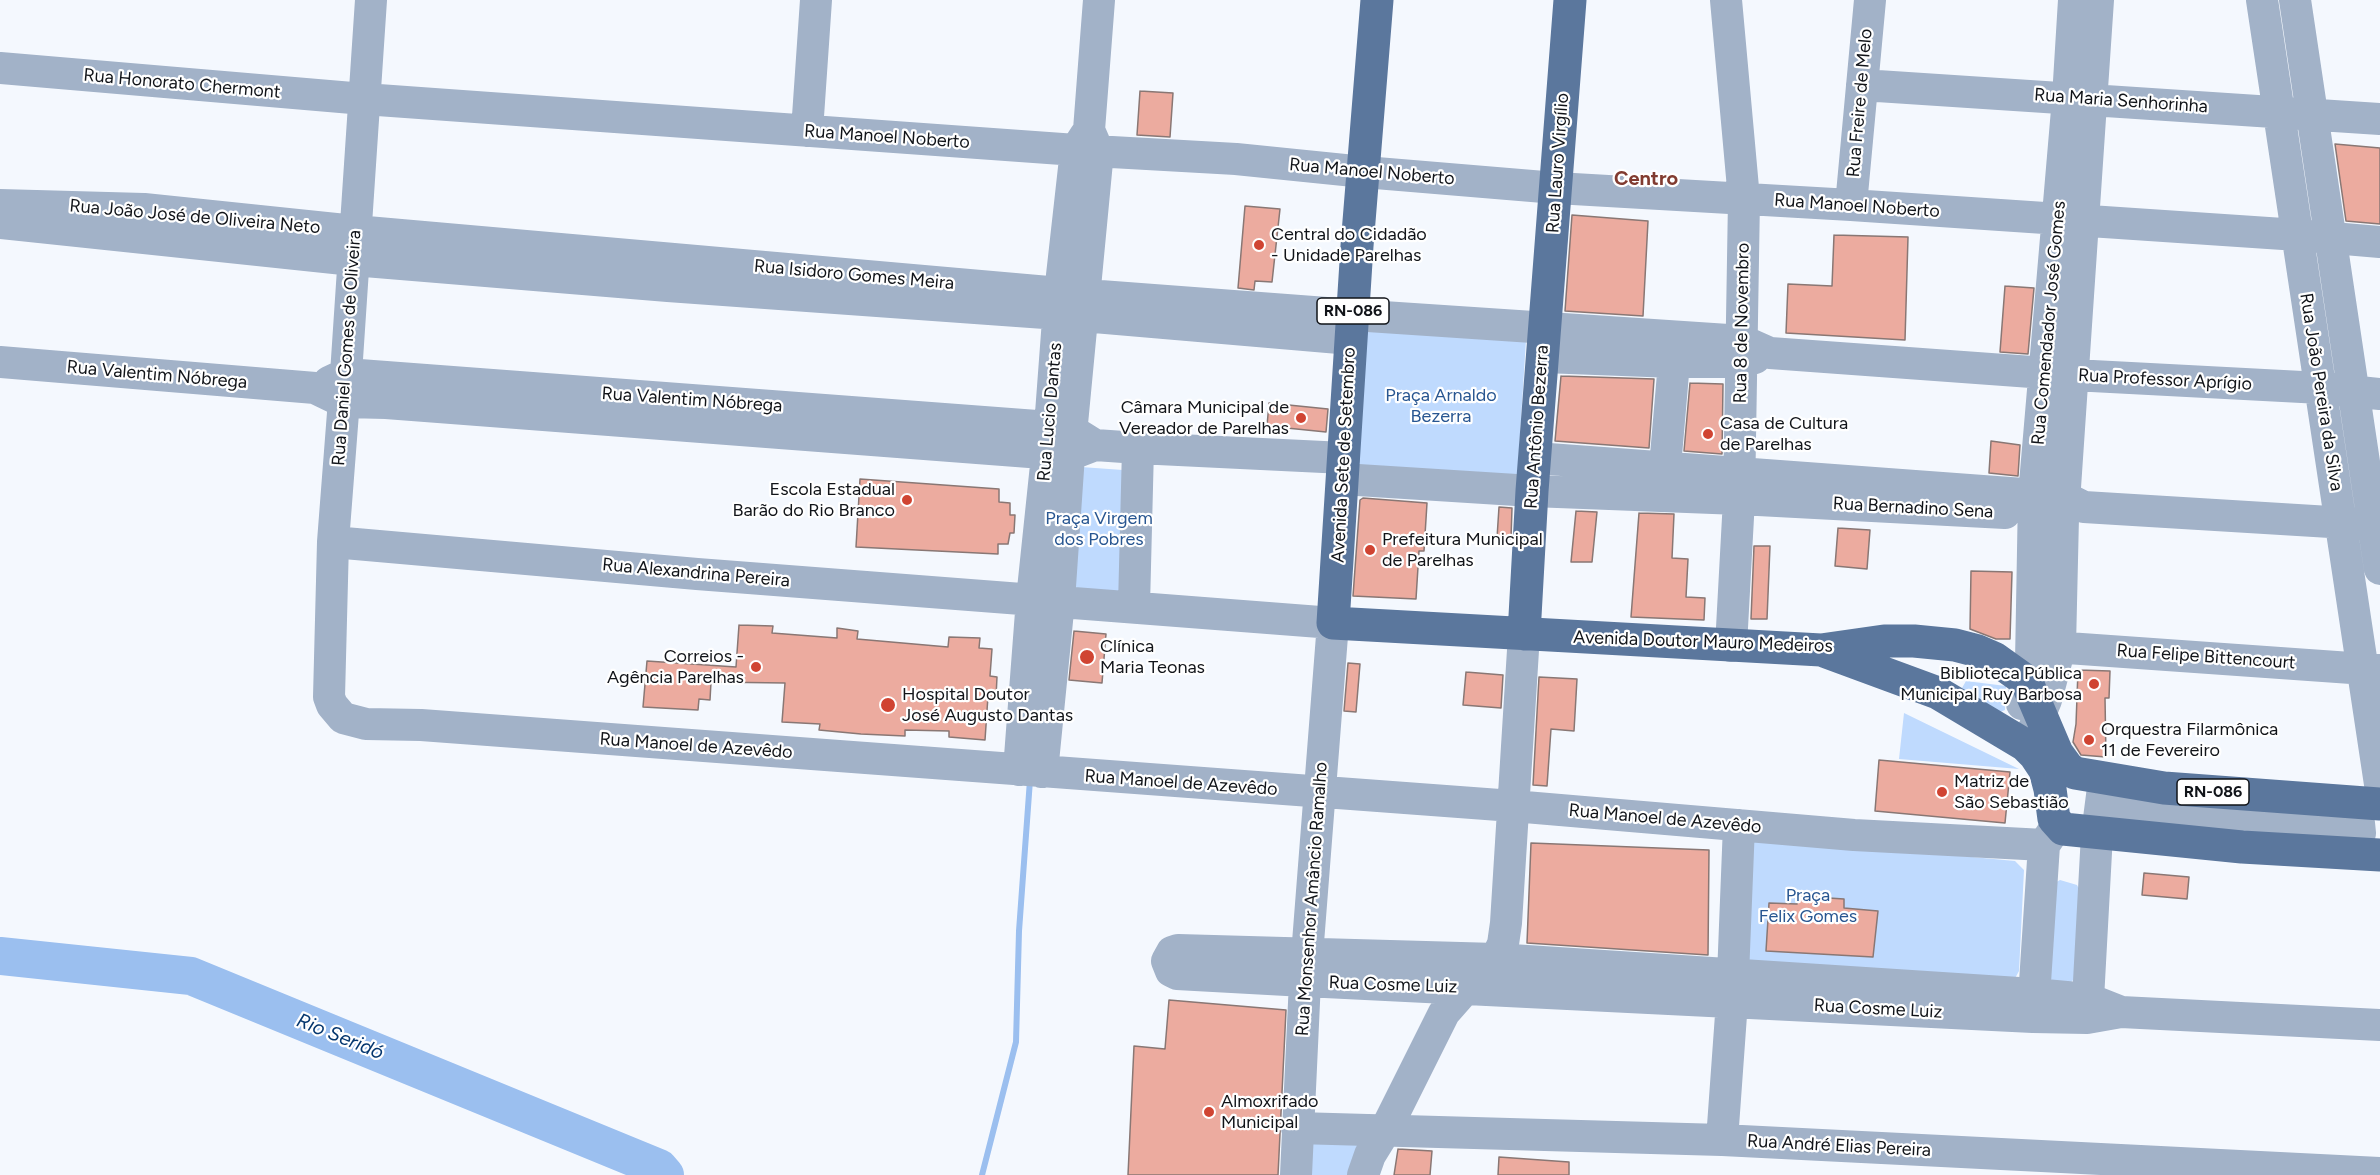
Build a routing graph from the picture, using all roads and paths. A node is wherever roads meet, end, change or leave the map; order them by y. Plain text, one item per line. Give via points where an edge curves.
1 (371, 0) edge
2 (816, 0) edge
3 (1099, 0) edge
4 (1377, 0) edge
5 (1570, 0) edge
6 (1726, 0) edge
7 (1869, 0) edge
8 (2074, 0) edge
9 (2098, 0) edge
10 (2262, 0) edge
11 (2295, 0) edge
12 (0, 68) edge
13 (1862, 85) junction
14 (364, 99) junction
15 (2079, 99) junction
16 (2279, 112) junction
17 (2312, 114) junction
18 (2380, 119) edge
19 (807, 131) junction
20 (1088, 144) junction
21 (1364, 172) junction
22 (1556, 188) junction
23 (1744, 199) junction
24 (0, 205) edge
25 (1851, 205) junction
26 (2070, 220) junction
27 (0, 223) edge
28 (2298, 235) junction
29 (2330, 238) junction
30 (2380, 242) edge
31 (354, 246) junction
32 (1071, 304) junction
33 (1352, 327) junction
34 (1544, 342) junction
35 (1751, 352) junction
36 (0, 362) edge
37 (1674, 362) junction
38 (2059, 374) junction
39 (345, 388) junction
40 (2320, 388) junction
41 (2367, 393) edge
42 (1066, 442) junction
43 (1138, 448) junction
44 (1665, 467) junction
45 (1343, 468) junction
46 (1533, 478) junction
47 (1739, 485) junction
48 (2056, 506) junction
49 (2341, 522) junction
50 (2376, 525) edge
51 (333, 542) junction
52 (2380, 569) edge
53 (1046, 600) junction
54 (1134, 606) junction
55 (1333, 623) junction
56 (1524, 634) junction
57 (1731, 646) junction
58 (2046, 646) junction
59 (1821, 650) junction
60 (2371, 669) edge
61 (2028, 685) junction
62 (329, 697) joint
63 (2040, 715) junction
64 (2015, 739) junction
65 (1031, 771) junction
66 (2076, 781) junction
67 (2380, 784) edge
68 (1320, 793) junction
69 (2380, 804) edge
70 (1513, 806) junction
71 (1739, 825) junction
72 (2097, 834) junction
73 (2051, 835) junction
74 (2367, 848) edge
75 (1496, 959) junction
76 (1306, 967) junction
77 (1733, 987) junction
78 (1466, 988) junction
79 (2034, 1005) junction
80 (2088, 1009) junction
81 (2380, 1025) edge
82 (1297, 1128) junction
83 (1386, 1129) junction
84 (1722, 1140) junction
85 (2380, 1173) edge
86 (1296, 1175) edge
87 (1363, 1175) edge

1 - 14 street, Rua Daniel Gomes de Oliveira
2 - 19 street
3 - 20 street, Rua Lucio Dantas
4 - 21 main road, Avenida Sete de Setembro / RN-086
5 - 22 main road, Rua Lauro Virgílio
6 - 23 street, Rua 8 de Novembro
7 - 13 street, Rua Freire de Melo
8 - 15 street, Rua Comendador José Gomes
9 - 15 street, Rua Comendador José Gomes
10 - 16 street, Rua João Pereira da Silva
11 - 17 street, Rua João Pereira da Silva
12 - 14 street, Rua Honorato Chermont
13 - 15 street, Rua Maria Senhorinha
13 - 25 street, Rua Freire de Melo
14 - 19 street, Rua Manoel Noberto
14 - 31 street, Rua Daniel Gomes de Oliveira
15 - 16 street, Rua Maria Senhorinha
15 - 26 street, Rua Comendador José Gomes
16 - 17 street, Rua Maria Senhorinha
16 - 28 street, Rua João Pereira da Silva
17 - 18 street, Rua Maria Senhorinha
17 - 29 street, Rua João Pereira da Silva
19 - 20 street, Rua Manoel Noberto
20 - 21 street, Rua Manoel Noberto
20 - 32 street, Rua Lucio Dantas
21 - 22 street, Rua Manoel Noberto
21 - 33 main road, Avenida Sete de Setembro / RN-086
22 - 23 street, Rua Manoel Noberto
22 - 34 main road, Rua Lauro Virgílio
23 - 25 street, Rua Manoel Noberto
23 - 35 street, Rua 8 de Novembro
24 - 31 street, Rua João José de Oliveira Neto via 144,209
25 - 26 street, Rua Manoel Noberto
26 - 28 street, Rua Manoel Noberto
26 - 38 street, Rua Comendador José Gomes
27 - 31 street, Rua João José de Oliveira Neto
28 - 29 street, Rua Manoel Noberto
28 - 40 street, Rua João Pereira da Silva
29 - 30 street, Rua Manoel Noberto
29 - 41 street, Rua João Pereira da Silva
31 - 32 street, Rua Isidoro Gomes Meira
31 - 39 street, Rua Daniel Gomes de Oliveira
32 - 33 street, Rua Isidoro Gomes Meira
32 - 42 street, Rua Lucio Dantas
33 - 34 street, Rua Isidoro Gomes Meira
33 - 45 main road, Avenida Sete de Setembro / RN-086
34 - 35 street, Rua Professor Aprígio
34 - 37 street, Rua Professor Aprígio
34 - 46 main road, Rua Antônio Bezerra
35 - 37 street, Rua Professor Aprígio
35 - 38 street, Rua Professor Aprígio
35 - 47 street, Rua 8 de Novembro
36 - 39 street, Rua Valentim Nóbrega
37 - 44 street
38 - 40 street, Rua Professor Aprígio
38 - 48 street, Rua Comendador José Gomes
39 - 42 street, Rua Valentim Nóbrega
39 - 51 street, Rua Daniel Gomes de Oliveira
40 - 41 street, Rua Professor Aprígio
40 - 49 street, Rua João Pereira da Silva
41 - 50 street, Rua João Pereira da Silva
42 - 43 street, Rua Valentim Nóbrega
42 - 53 street, Rua Lucio Dantas
43 - 45 street, Rua Valentim Nóbrega
43 - 54 street
44 - 46 street
44 - 47 street
45 - 46 street, Rua Valentim Nóbrega
45 - 55 main road, Avenida Sete de Setembro / RN-086
46 - 47 street
46 - 56 main road, Rua Antônio Bezerra
47 - 48 street, Rua Bernadino Sena
47 - 57 street, Rua 8 de Novembro
48 - 49 street, Rua Bernadino Sena
48 - 58 street, Rua Comendador José Gomes
49 - 50 street, Rua Bernadino Sena
49 - 60 street, Rua João Pereira da Silva
50 - 52 street, Rua João Pereira da Silva
51 - 53 street, Rua Alexandrina Pereira
51 - 62 street, Rua Daniel Gomes de Oliveira
53 - 54 street, Rua Alexandrina Pereira
53 - 65 street, Rua Lucio Dantas
54 - 55 street, Rua Alexandrina Pereira
55 - 56 main road, Avenida Doutor Mauro Medeiros
55 - 68 street, Rua Monsenhor Amâncio Ramalho
56 - 57 main road, Avenida Doutor Mauro Medeiros
56 - 70 street
57 - 59 main road, Avenida Doutor Mauro Medeiros
58 - 60 street, Rua Felipe Bittencourt
58 - 61 street
58 - 63 street via 2051,685
59 - 61 main road, Avenida Doutor Mauro Medeiros via 1884,641 1955,645 1994,658
59 - 64 main road via 1938,693
60 - 67 street, Rua João Pereira da Silva
61 - 63 main road, Avenida Doutor Mauro Medeiros
61 - 64 street
62 - 65 street, Rua Manoel de Azevêdo via 343,718 366,724
63 - 64 street
63 - 66 main road, Avenida Doutor Mauro Medeiros via 2057,753
64 - 66 main road via 2040,762
65 - 68 street, Rua Manoel de Azevêdo
66 - 69 main road, RN-086
66 - 72 street
66 - 73 main road via 2052,810
68 - 70 street, Rua Manoel de Azevêdo
68 - 76 street, Rua Monsenhor Amâncio Ramalho
70 - 71 street, Rua Manoel de Azevêdo
70 - 75 street via 1506,923
71 - 73 street, Rua Manoel de Azevêdo via 1854,835
71 - 77 street
72 - 73 main road via 2063,829
72 - 74 main road via 2242,847
72 - 80 street
73 - 79 street
74 - 74 street via 2133,827 2125,823 2123,815 2134,807 2351,820 2359,823
75 - 76 street, Rua Cosme Luiz
75 - 77 street, Rua Cosme Luiz via 1620,968
75 - 78 street
76 - 78 street, Rua Cosme Luiz
76 - 82 street, Rua Monsenhor Amâncio Ramalho
77 - 78 street, Rua Cosme Luiz
77 - 79 street, Rua Cosme Luiz
77 - 84 street
78 - 83 street via 1444,1013
79 - 80 street, Rua Cosme Luiz
80 - 81 street, Rua Cosme Luiz
82 - 83 street, Rua André Elias Pereira
82 - 86 street, Rua Monsenhor Amâncio Ramalho
83 - 84 street, Rua André Elias Pereira
83 - 87 street
84 - 85 street, Rua André Elias Pereira

